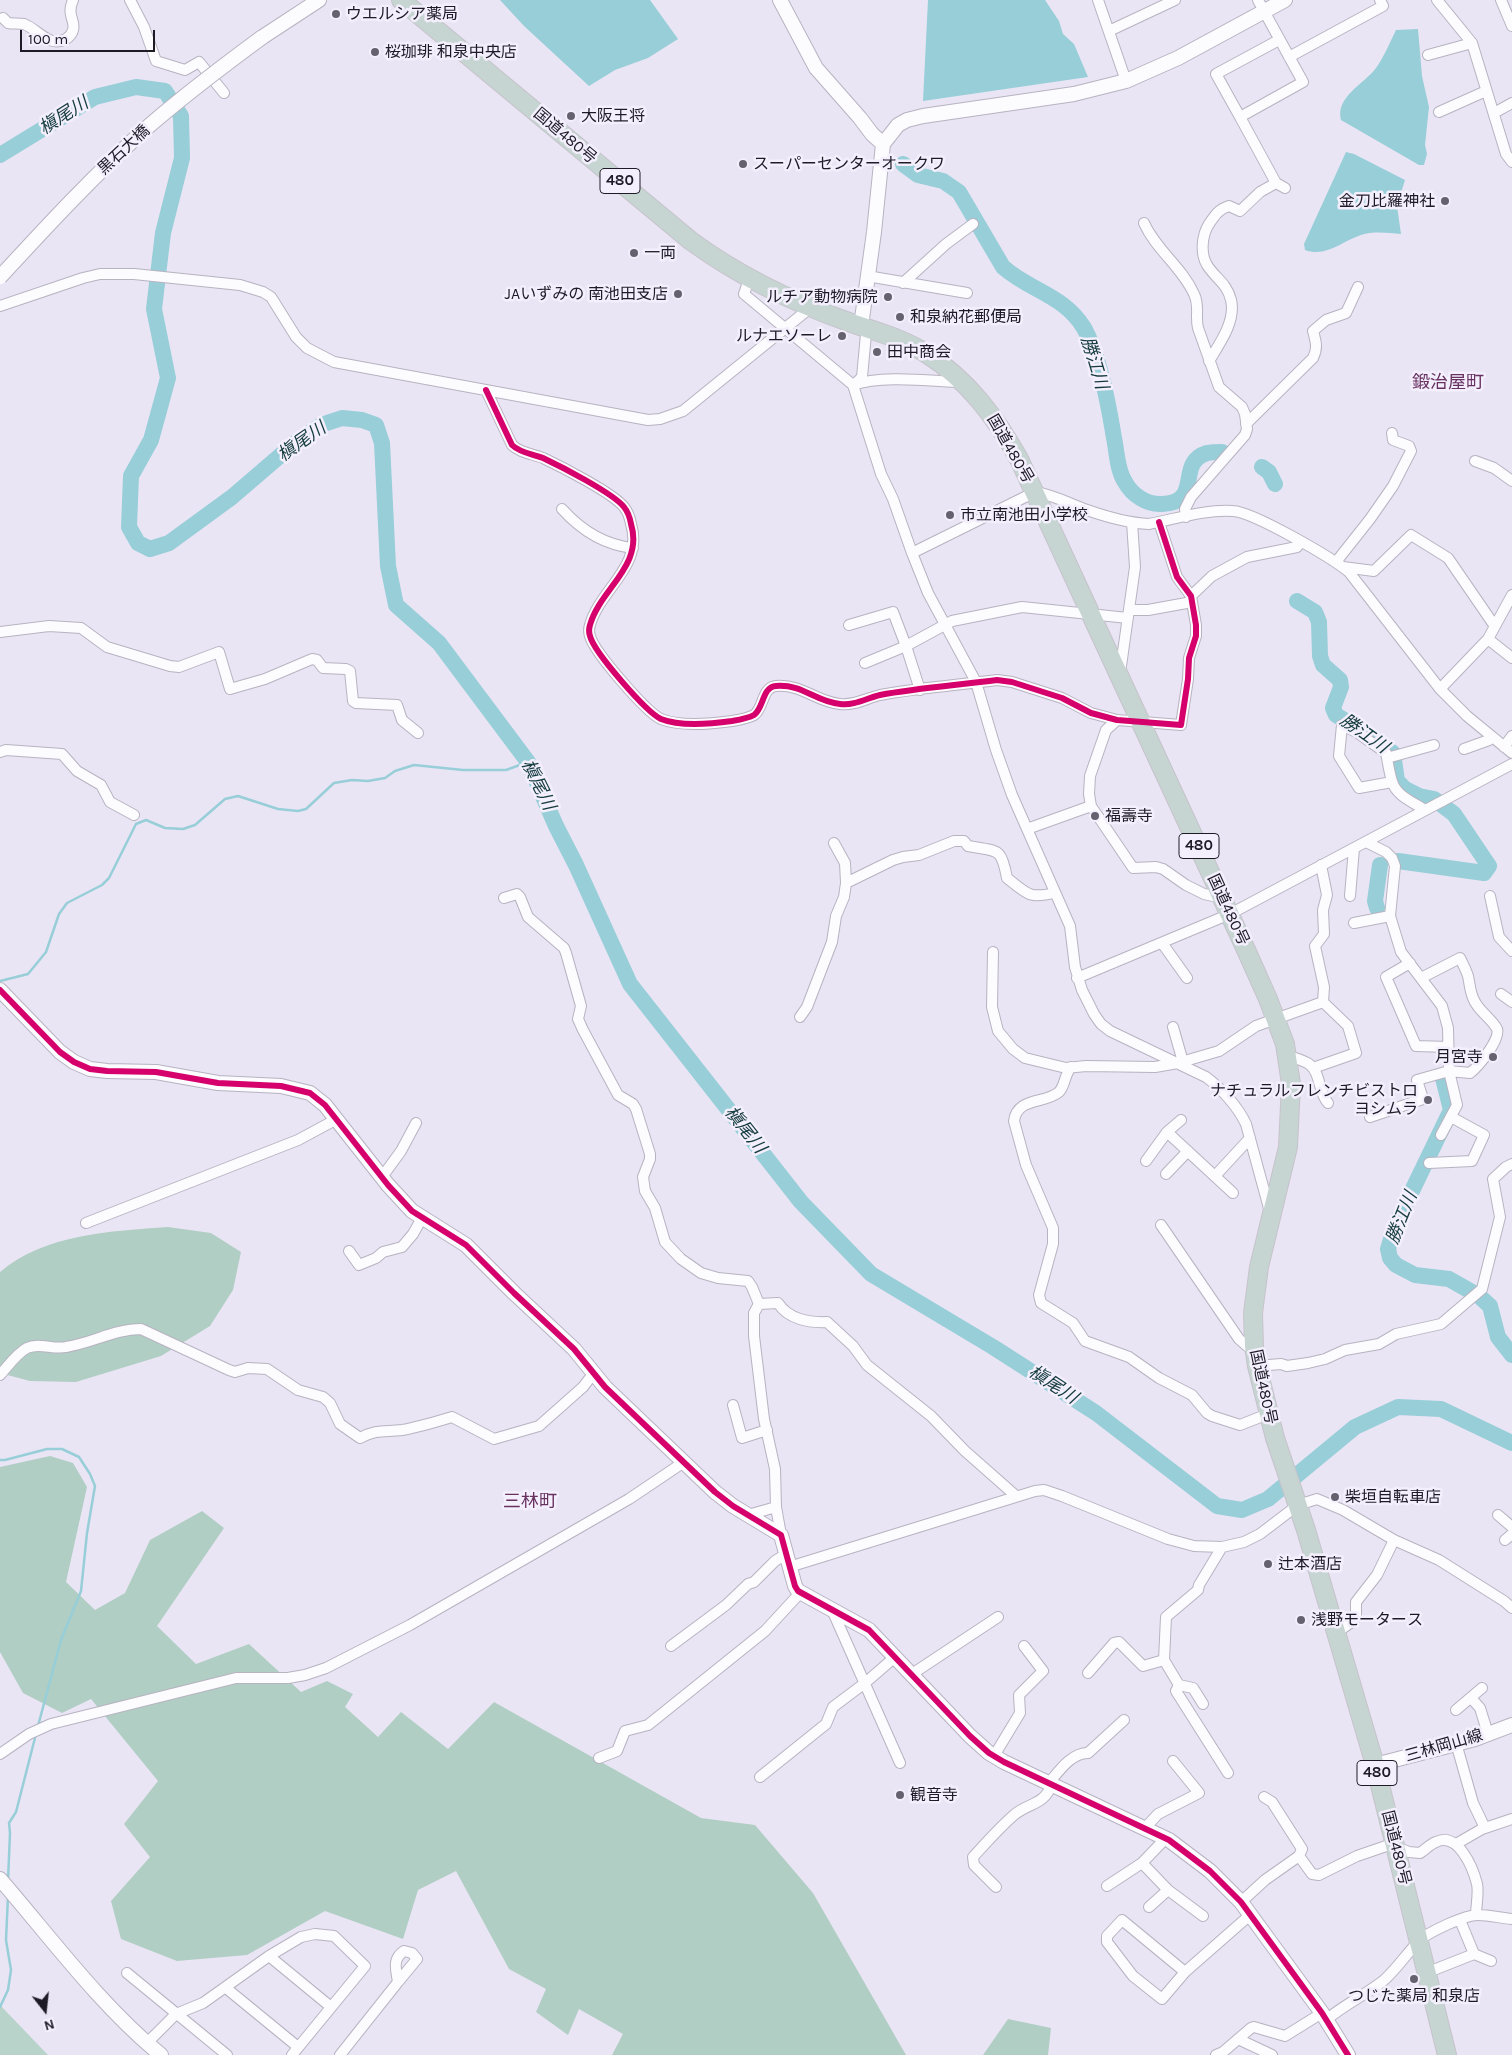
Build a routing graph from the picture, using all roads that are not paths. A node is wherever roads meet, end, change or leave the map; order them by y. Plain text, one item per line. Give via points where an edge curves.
1 (72, 0) edge
2 (130, 0) edge
3 (319, 0) edge
4 (401, 0) edge
5 (780, 0) edge
6 (1098, 0) edge
7 (1152, 0) edge
8 (1175, 0) edge
9 (1285, 0) edge
10 (1380, 0) edge
11 (1437, 0) edge
12 (1501, 0) edge
13 (1261, 6) edge
14 (1153, 12) junction
15 (3, 18) dead end
16 (1512, 26) edge
17 (1108, 31) junction
18 (1279, 40) junction
19 (1472, 43) junction
20 (1428, 55) dead end
21 (1289, 58) junction
22 (1126, 81) junction
23 (1486, 91) junction
24 (224, 93) dead end
25 (1512, 103) edge
26 (1440, 112) dead end
27 (1494, 112) junction
28 (1240, 116) junction
29 (883, 144) junction
30 (1512, 162) edge
31 (973, 224) dead end
32 (1144, 224) dead end
33 (867, 276) junction
34 (0, 277) edge
35 (748, 279) junction
36 (903, 283) junction
37 (1358, 287) dead end
38 (967, 293) dead end
39 (0, 306) edge
40 (810, 308) junction
41 (861, 326) junction
42 (787, 328) junction
43 (1210, 361) junction
44 (963, 382) junction
45 (853, 386) junction
46 (486, 390) junction
47 (1246, 424) junction
48 (1392, 434) dead end
49 (1474, 461) dead end
50 (1512, 481) edge
51 (1035, 492) junction
52 (562, 509) dead end
53 (1186, 517) junction
54 (1132, 522) junction
55 (1159, 522) junction
56 (1301, 542) junction
57 (633, 548) junction
58 (912, 552) junction
59 (1340, 564) junction
60 (1512, 595) edge
61 (1191, 599) junction
62 (1092, 614) junction
63 (1129, 614) junction
64 (849, 625) dead end
65 (945, 625) junction
66 (1494, 625) junction
67 (0, 632) edge
68 (1488, 639) junction
69 (906, 646) junction
70 (1512, 658) edge
71 (865, 662) dead end
72 (1117, 668) junction
73 (976, 682) junction
74 (1440, 689) junction
75 (920, 690) junction
76 (1116, 720) junction
77 (1142, 722) junction
78 (418, 733) dead end
79 (1512, 736) edge
80 (1492, 737) junction
81 (1434, 745) dead end
82 (1464, 749) dead end
83 (1508, 750) edge
84 (0, 752) edge
85 (1391, 757) junction
86 (1512, 764) edge
87 (1392, 782) junction
88 (1434, 805) junction
89 (1091, 806) junction
90 (134, 815) dead end
91 (1027, 828) junction
92 (1366, 842) junction
93 (834, 843) dead end
94 (1354, 848) junction
95 (1321, 865) junction
96 (846, 883) junction
97 (1054, 892) junction
98 (1350, 896) dead end
99 (1490, 896) dead end
100 (504, 898) dead end
101 (1222, 898) junction
102 (1230, 914) junction
103 (1390, 916) junction
104 (1354, 923) dead end
105 (1162, 943) junction
106 (1512, 951) edge
107 (993, 952) dead end
108 (1410, 963) junction
109 (1077, 978) junction
110 (1187, 978) dead end
111 (1421, 978) junction
112 (0, 990) edge
113 (1501, 994) dead end
114 (1324, 1002) junction
115 (1512, 1002) edge
116 (800, 1018) dead end
117 (1275, 1018) junction
118 (1173, 1028) dead end
119 (1448, 1047) junction
120 (1287, 1055) junction
121 (1180, 1063) junction
122 (1071, 1067) junction
123 (1312, 1068) junction
124 (1449, 1071) junction
125 (1328, 1103) dead end
126 (1370, 1117) dead end
127 (1450, 1117) junction
128 (337, 1119) junction
129 (1181, 1120) dead end
130 (416, 1123) dead end
131 (1168, 1132) junction
132 (1442, 1135) dead end
133 (1250, 1138) junction
134 (1188, 1151) junction
135 (1146, 1161) dead end
136 (1429, 1163) dead end
137 (1512, 1164) edge
138 (1166, 1174) dead end
139 (1214, 1176) junction
140 (382, 1177) junction
141 (1233, 1193) dead end
142 (1272, 1217) junction
143 (422, 1218) junction
144 (86, 1223) dead end
145 (1161, 1225) dead end
146 (349, 1251) dead end
147 (759, 1304) junction
148 (1254, 1346) junction
149 (1256, 1366) junction
150 (594, 1374) junction
151 (0, 1375) edge
152 (733, 1405) dead end
153 (1268, 1414) junction
154 (767, 1430) junction
155 (684, 1462) junction
156 (1016, 1496) junction
157 (1296, 1500) junction
158 (776, 1507) junction
159 (748, 1515) junction
160 (1498, 1515) dead end
161 (1512, 1527) edge
162 (781, 1535) junction
163 (1394, 1540) junction
164 (1222, 1547) junction
165 (787, 1561) junction
166 (800, 1592) junction
167 (1512, 1607) edge
168 (833, 1612) junction
169 (998, 1617) dead end
170 (1336, 1633) junction
171 (671, 1646) dead end
172 (1024, 1646) dead end
173 (895, 1657) junction
174 (1164, 1660) junction
175 (1088, 1673) dead end
176 (912, 1674) junction
177 (865, 1683) junction
178 (1180, 1684) junction
179 (1482, 1688) dead end
180 (1471, 1698) junction
181 (1203, 1704) dead end
182 (1456, 1710) dead end
183 (1124, 1720) dead end
184 (1512, 1725) edge
185 (1488, 1734) junction
186 (1456, 1744) junction
187 (0, 1754) edge
188 (994, 1756) junction
189 (599, 1758) dead end
190 (1173, 1761) dead end
191 (900, 1763) dead end
192 (1375, 1765) junction
193 (1228, 1773) dead end
194 (760, 1777) dead end
195 (1050, 1784) junction
196 (1264, 1797) dead end
197 (1512, 1819) edge
198 (1145, 1828) junction
199 (1485, 1828) junction
200 (1166, 1838) junction
201 (1456, 1844) junction
202 (1395, 1845) junction
203 (1299, 1856) junction
204 (1142, 1863) junction
205 (0, 1879) edge
206 (996, 1886) dead end
207 (1107, 1886) dead end
208 (1168, 1890) junction
209 (1241, 1902) junction
210 (1149, 1906) dead end
211 (1250, 1915) junction
212 (1476, 1915) junction
213 (1203, 1916) dead end
214 (1512, 1919) edge
215 (1460, 1920) junction
216 (1419, 1941) junction
217 (1474, 1954) junction
218 (269, 1956) junction
219 (1491, 1960) dead end
220 (1185, 1972) junction
221 (127, 1973) dead end
222 (1426, 1973) junction
223 (398, 1982) dead end
224 (226, 1988) junction
225 (331, 2007) junction
226 (176, 2014) junction
227 (1324, 2016) junction
228 (1238, 2039) junction
229 (147, 2043) junction
230 (295, 2051) edge
231 (1346, 2054) edge
232 (162, 2055) edge
233 (227, 2055) edge
234 (340, 2055) edge
235 (1216, 2055) edge
236 (1272, 2055) edge
237 (1447, 2055) edge

1 - 15 street via 69,10 73,32 59,42 52,42 24,24 8,23
2 - 24 street via 156,61 186,70 199,62
3 - 34 street, 黒石大橋, bridge via 261,38 149,126 100,172
4 - 35 highway, 国道480号 / 480 via 691,241
5 - 29 street via 816,68
6 - 17 street
7 - 14 street
8 - 14 street
9 - 13 street
10 - 21 street via 1383,6
11 - 19 street
12 - 16 street
13 - 18 street
13 - 22 street via 1178,58
14 - 17 street
17 - 22 street
18 - 21 street
18 - 28 street via 1216,74
19 - 20 street
19 - 23 street
21 - 28 street via 1303,82
22 - 29 street via 1074,94 907,120 892,131
23 - 26 street
23 - 27 street
25 - 27 street
27 - 30 street via 1506,154
28 - 43 street via 1280,186 1260,192 1240,211 1228,206 1221,209 1206,229 1203,247 1207,265 1227,289 1232,312
29 - 33 street
31 - 36 street
32 - 43 street via 1194,294 1198,304 1196,321
33 - 36 street
33 - 41 street
35 - 40 highway, 国道480号 / 480
35 - 42 street via 744,294
36 - 38 street
37 - 47 street via 1346,312 1326,320 1313,331 1317,350 1312,358
39 - 46 street via 100,274 134,274 240,285 272,297 296,337 307,348 334,362
40 - 41 highway, 国道480号 / 480
40 - 42 street
41 - 44 highway, 国道480号 / 480 via 927,353
41 - 45 street via 866,334 862,377
42 - 45 street
42 - 46 street via 683,411 660,419 633,418
43 - 47 street via 1219,386 1242,407
44 - 45 street via 864,382
44 - 51 highway, 国道480号 / 480 via 996,420 1020,459
45 - 58 street via 881,474
46 - 57 street via 512,445 613,496 624,506 634,531
47 - 53 street via 1245,435 1191,497 1185,509
48 - 59 street via 1393,440 1409,446 1411,451 1393,486
49 - 50 street via 1494,468
51 - 54 street
51 - 58 street
51 - 62 highway, 国道480号 / 480
52 - 57 street via 575,522 605,541
53 - 55 street
53 - 56 street via 1223,510 1236,511
54 - 55 street
54 - 63 street via 1135,567
55 - 61 street via 1176,578
56 - 59 street
56 - 61 street via 1297,547 1247,557 1212,576
57 - 75 street via 627,565 594,615 590,637 625,684 648,710 661,719 694,724 754,715 767,691 778,686 798,688 819,699 839,704
58 - 65 street
59 - 66 street via 1374,571 1411,535 1448,558
59 - 74 street via 1361,586
60 - 66 street
61 - 63 street
61 - 77 street via 1196,636 1189,658 1182,725
62 - 63 street
62 - 65 street via 1022,607
62 - 72 highway, 国道480号 / 480
63 - 72 street via 1121,666
64 - 69 street via 892,612
65 - 69 street
65 - 73 street
66 - 68 street
67 - 78 street via 49,626 81,628 107,647 179,667 219,652 230,689 265,679 312,659 317,660 323,668 350,671 352,701 397,705 402,720
68 - 70 street
68 - 74 street
69 - 71 street
69 - 75 street
72 - 77 highway, 国道480号 / 480
73 - 75 street
73 - 76 street via 1012,682
73 - 91 street via 996,750
74 - 80 street
76 - 77 street
76 - 89 street via 1106,730 1090,776 1088,794
77 - 101 highway, 国道480号 / 480
79 - 83 street
80 - 82 street
80 - 83 street
81 - 85 street
84 - 90 street via 62,754 77,771 101,785 110,802
85 - 87 street
85 - 87 street via 1342,725 1339,756 1359,788
86 - 88 street
87 - 88 street via 1403,797
88 - 92 street
89 - 91 street
89 - 101 street via 1133,868 1163,869 1204,894
91 - 97 street
92 - 94 street
92 - 103 street via 1386,852 1395,866
93 - 96 street via 845,863
94 - 95 street
94 - 98 street
95 - 102 street
95 - 114 street via 1327,896 1323,910 1324,934 1314,946 1324,987
96 - 97 street via 903,856 919,856 954,841 964,841 968,846 998,852 1004,858 1007,878 1026,893 1038,897
96 - 116 street via 832,942 808,1007
97 - 109 street via 1070,926
99 - 106 street via 1499,937
100 - 147 street via 517,894 528,918 564,948 581,1006 578,1019 618,1095 633,1104 636,1110 650,1154 643,1177 645,1191 655,1208 665,1242 701,1273 748,1281
101 - 102 highway, 国道480号 / 480
102 - 105 street
102 - 117 highway, 国道480号 / 480
103 - 104 street
103 - 108 street via 1401,952
105 - 109 street
105 - 110 street
107 - 122 street via 992,1007 998,1031 1025,1058
108 - 111 street
108 - 119 street via 1386,977 1416,1046
109 - 121 street via 1101,1024
111 - 119 street via 1446,1016
111 - 124 street via 1460,958 1468,974 1475,1003 1497,1028 1496,1040 1476,1069 1470,1073
112 - 128 street via 60,1052 90,1069 156,1072 218,1083 281,1086 310,1094
113 - 115 street
114 - 117 street
114 - 123 street via 1348,1026 1356,1053
117 - 120 highway, 国道480号 / 480
117 - 121 street via 1256,1026 1227,1047
118 - 121 street
119 - 124 street
120 - 123 street
120 - 142 highway, 国道480号 / 480 via 1291,1109 1288,1147
121 - 122 street via 1155,1067
121 - 133 street via 1213,1082 1241,1114
122 - 153 street via 1061,1091 1020,1108 1014,1121 1026,1165 1053,1228 1053,1244 1039,1295 1041,1303 1073,1322 1085,1341 1129,1357 1192,1395 1212,1416 1240,1425
123 - 125 street
124 - 126 street via 1418,1080 1423,1099
124 - 127 street via 1457,1105
127 - 132 street
127 - 136 street via 1484,1136 1472,1161
128 - 140 street
128 - 144 street via 298,1140
129 - 131 street
130 - 140 street
131 - 134 street
131 - 135 street
133 - 139 street
133 - 142 street
134 - 138 street
134 - 139 street
137 - 149 street via 1493,1179 1500,1217 1482,1289 1441,1324 1396,1334 1378,1344 1344,1350 1308,1363
139 - 141 street
140 - 143 street
142 - 148 highway, 国道480号 / 480 via 1256,1290
143 - 146 street via 402,1246 383,1252 376,1258 359,1265
143 - 150 street via 466,1244 574,1349
145 - 148 street via 1240,1339 1248,1346
147 - 154 street via 754,1314 754,1336
147 - 156 street via 778,1303 783,1312 794,1317 814,1323 827,1322 853,1346 867,1366 931,1416
148 - 149 highway, 国道480号 / 480
149 - 153 highway, 国道480号 / 480
150 - 151 street via 538,1426 494,1439 452,1417 400,1430 378,1430 360,1438 340,1424 324,1397 298,1390 267,1369 229,1370 141,1328 67,1347 35,1345 22,1350
150 - 155 street
152 - 154 street via 742,1438
153 - 157 highway, 国道480号 / 480
154 - 158 street via 775,1469
155 - 159 street via 715,1492
155 - 187 street via 629,1499 410,1625 326,1668 288,1678 236,1678 51,1724 29,1734
156 - 164 street via 1044,1490 1168,1540 1194,1546
156 - 165 street
157 - 163 street via 1316,1499
157 - 164 street via 1260,1534
157 - 170 highway, 国道480号 / 480
158 - 159 street
158 - 162 street
159 - 162 street
160 - 161 street
162 - 165 street
163 - 167 street via 1439,1560
163 - 170 street via 1377,1574 1356,1602 1356,1617
164 - 174 street via 1198,1590 1166,1617
165 - 166 street via 794,1586
165 - 171 street via 775,1561 726,1605
166 - 168 street
166 - 189 street via 747,1646 648,1725 625,1731 617,1751
168 - 173 street via 869,1630
168 - 177 street
169 - 176 street
170 - 192 highway, 国道480号 / 480
172 - 188 street via 1043,1671 1019,1695 1020,1713
173 - 176 street
173 - 177 street
174 - 175 street via 1143,1666 1119,1642 1114,1643
174 - 178 street
176 - 188 street via 970,1736
177 - 191 street
177 - 194 street via 833,1707 826,1724
178 - 181 street via 1193,1688
178 - 193 street via 1176,1691
179 - 180 street
180 - 182 street
180 - 185 street via 1480,1708
183 - 195 street via 1088,1753 1080,1753 1067,1762
184 - 185 street, 三林岡山線
185 - 186 street, 三林岡山線
186 - 192 street, 三林岡山線
186 - 199 street via 1473,1803
188 - 195 street
190 - 198 street via 1200,1793 1158,1814
192 - 202 highway, 国道480号 / 480
195 - 198 street
195 - 206 street via 1048,1794 1042,1800 1015,1814 973,1857 974,1865
196 - 203 street via 1272,1802 1302,1848
197 - 199 street
198 - 200 street
199 - 201 street
200 - 204 street
200 - 209 street via 1210,1871
201 - 202 street via 1436,1841 1420,1853
201 - 212 street via 1477,1885
202 - 203 street via 1358,1856 1319,1875 1312,1874
202 - 216 highway, 国道480号 / 480
203 - 209 street
204 - 207 street
204 - 208 street
205 - 229 street via 100,1996
208 - 210 street
208 - 213 street
209 - 211 street
211 - 220 street
211 - 227 street
212 - 214 street
212 - 215 street
215 - 216 street
215 - 217 street
216 - 222 highway, 国道480号 / 480
216 - 227 street via 1384,1979
217 - 219 street
217 - 222 street
218 - 224 street
218 - 225 street
218 - 225 street via 301,1936 334,1936 365,1966
220 - 220 street via 1122,1920 1107,1936 1107,1942 1133,1976 1162,1999
221 - 226 street
222 - 237 highway, 国道480号 / 480
223 - 234 street
224 - 226 street via 203,2003
224 - 230 street
225 - 230 street
226 - 229 street
226 - 233 street
227 - 228 street via 1284,2036 1254,2027
227 - 231 street
228 - 235 street
228 - 236 street
229 - 232 street

